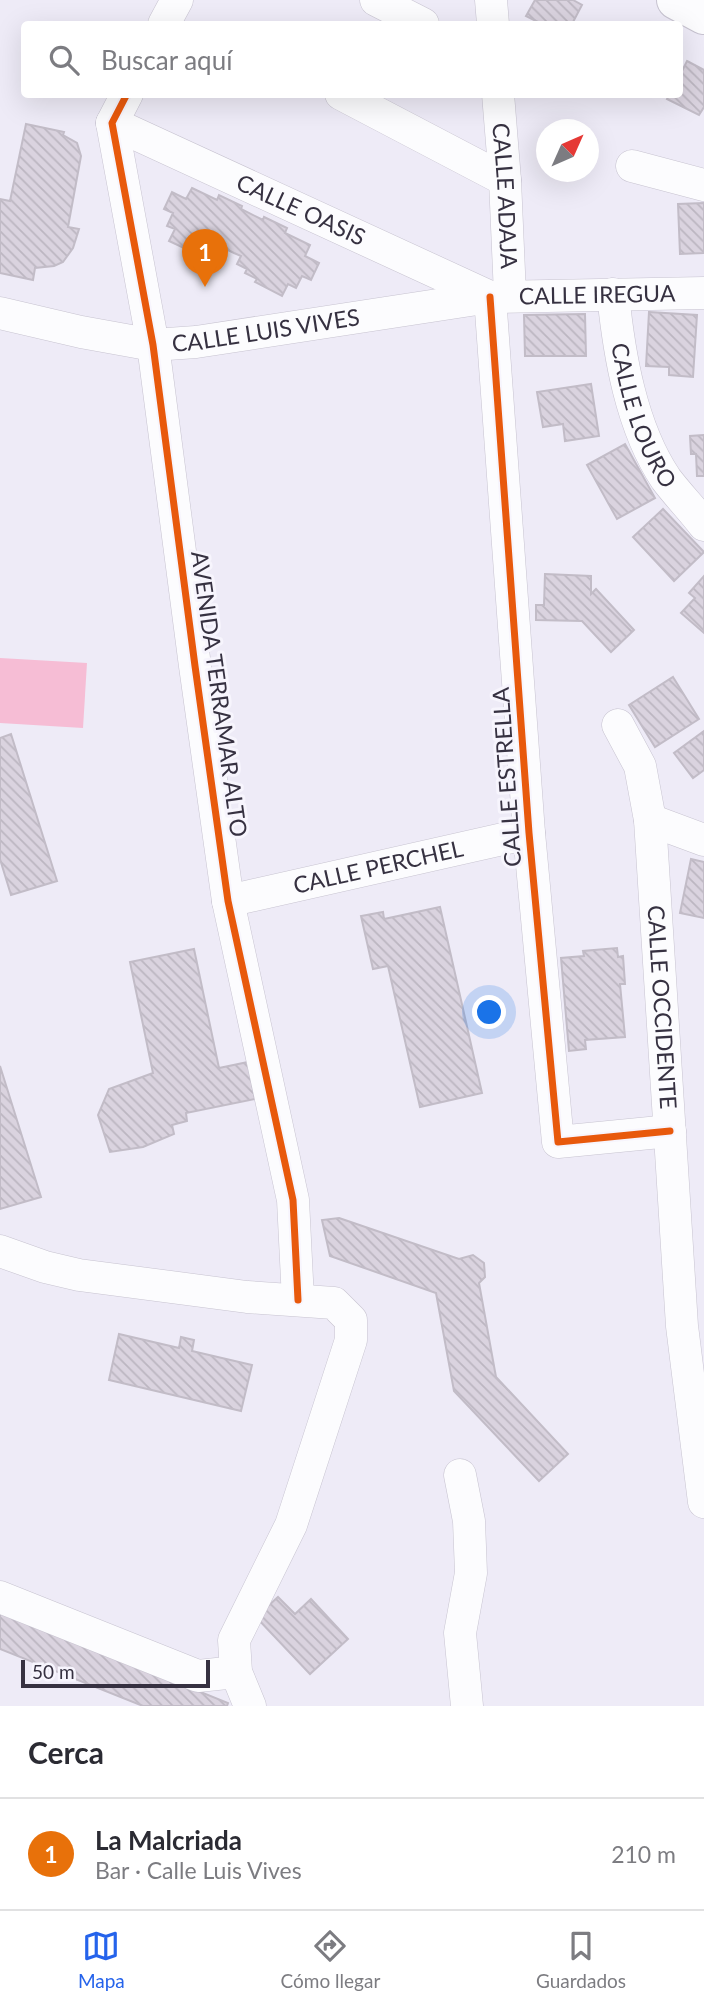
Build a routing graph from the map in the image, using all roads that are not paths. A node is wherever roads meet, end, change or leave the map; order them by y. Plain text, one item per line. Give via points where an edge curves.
1 (177, 0) edge
2 (376, 0) edge
3 (491, 0) edge
4 (676, 0) edge
5 (704, 15) edge
6 (166, 21) edge
7 (417, 21) edge
8 (493, 21) edge
9 (125, 98) edge
10 (349, 98) edge
11 (498, 98) edge
12 (112, 123) junction
13 (632, 166) dead end
14 (505, 180) junction
15 (704, 186) edge
16 (613, 293) junction
17 (704, 293) edge
18 (500, 296) junction
19 (0, 313) edge
20 (153, 345) junction
21 (704, 525) edge
22 (618, 726) dead end
23 (650, 820) junction
24 (529, 833) junction
25 (704, 840) edge
26 (228, 901) junction
27 (670, 1131) junction
28 (0, 1251) edge
29 (298, 1300) junction
30 (460, 1475) dead end
31 (704, 1496) edge
32 (704, 1502) edge
33 (0, 1597) edge
34 (236, 1672) junction
35 (250, 1706) edge
36 (467, 1706) edge

1 - 6 street
2 - 7 street
3 - 8 street
4 - 5 main road
9 - 12 street
10 - 14 street
11 - 14 street, CALLE ADAJA
12 - 18 street, CALLE OASIS
12 - 20 street, AVENIDA TERRAMAR ALTO
13 - 15 street
14 - 18 street, CALLE ADAJA
16 - 17 street, CALLE IREGUA
16 - 18 street, CALLE IREGUA
16 - 21 street, CALLE LOURO via 618,347 642,432 666,477
18 - 20 street, CALLE LUIS VIVES
18 - 24 street, CALLE ESTRELLA
19 - 20 street, CALLE LUIS VIVES
20 - 26 street, AVENIDA TERRAMAR ALTO
22 - 23 street, CALLE OCCIDENTE via 640,766
23 - 25 street
23 - 27 street, CALLE OCCIDENTE
24 - 26 street, CALLE PERCHEL
24 - 27 street, CALLE ESTRELLA via 558,1142
26 - 29 street, AVENIDA TERRAMAR ALTO via 293,1200
27 - 31 street, CALLE OCCIDENTE via 682,1326
28 - 29 street via 79,1275
29 - 34 street via 334,1303 351,1320 351,1340 291,1525 234,1640
30 - 36 street via 469,1521 471,1573 460,1633
31 - 32 street, CALLE OCCIDENTE
33 - 34 street via 198,1676
34 - 35 street

